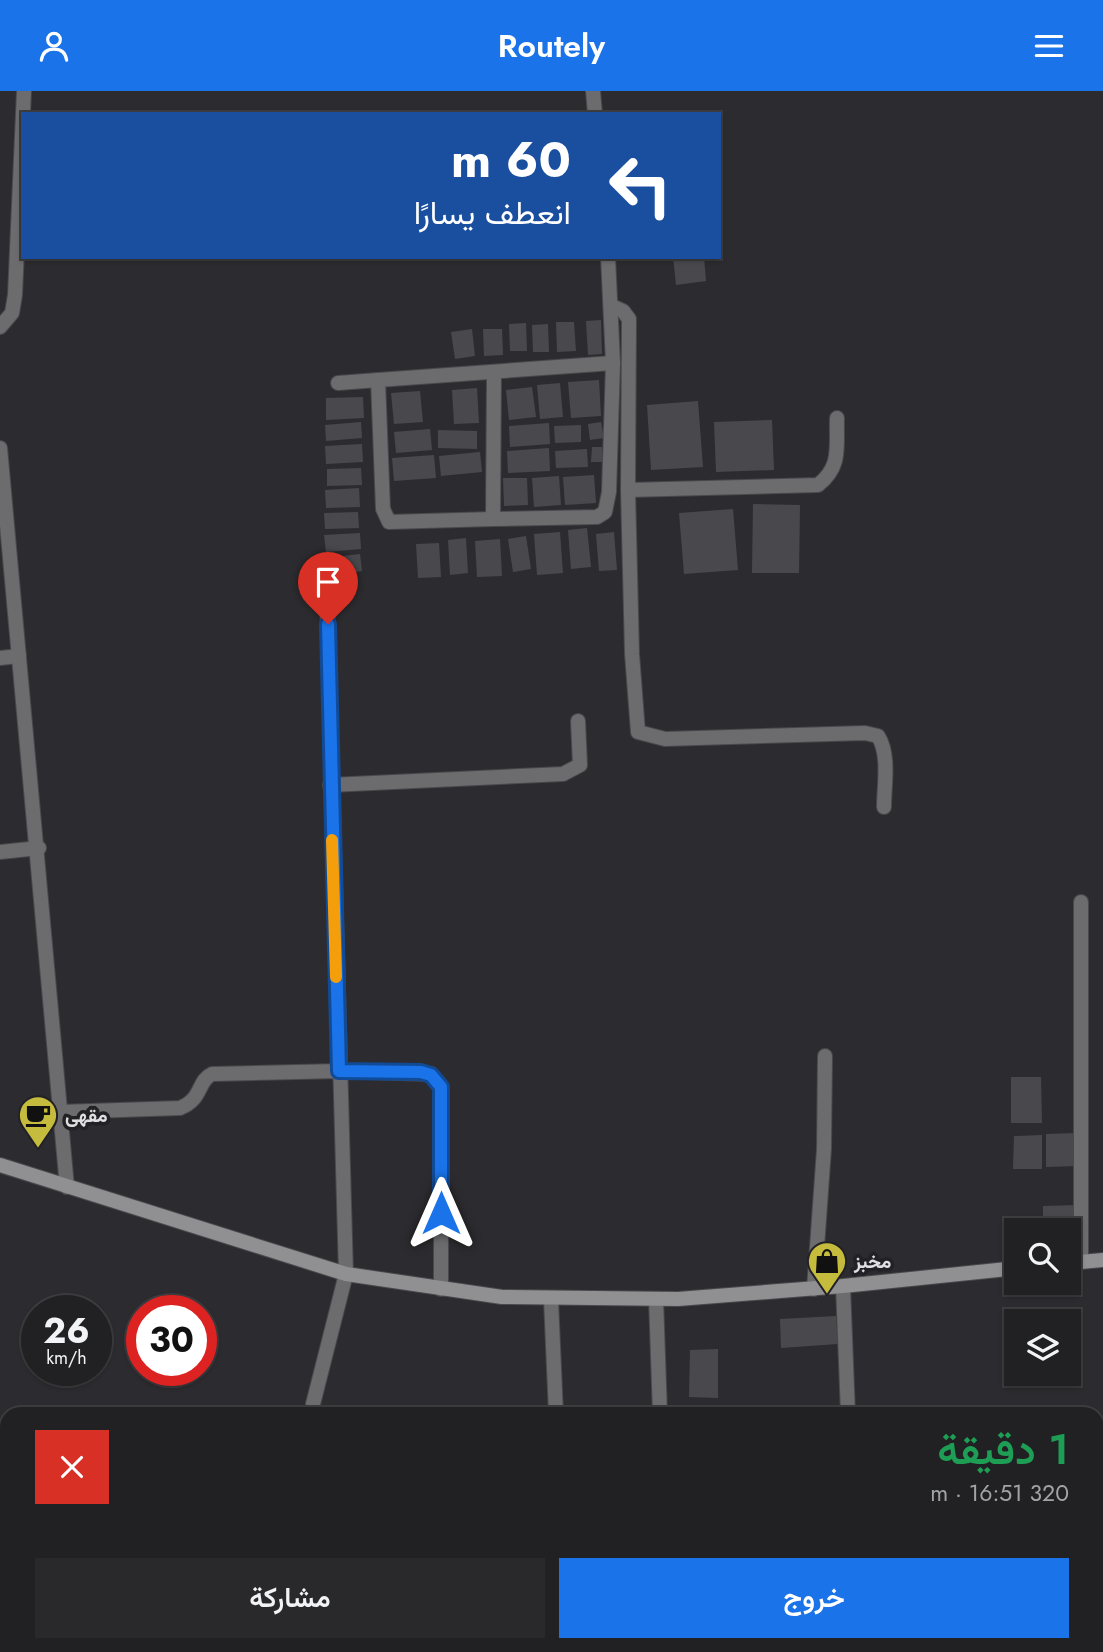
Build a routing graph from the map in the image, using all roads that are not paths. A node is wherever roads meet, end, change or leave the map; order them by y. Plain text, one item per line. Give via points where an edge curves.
1 (24, 91) edge
2 (593, 91) edge
3 (23, 112) edge
4 (595, 112) edge
5 (21, 159) edge
6 (608, 259) edge
7 (612, 306) junction
8 (0, 327) edge
9 (613, 363) junction
10 (494, 373) junction
11 (378, 380) junction
12 (338, 383) dead end
13 (836, 418) dead end
14 (0, 448) edge
15 (628, 490) junction
16 (493, 519) junction
17 (327, 597) dead end
18 (19, 656) junction
19 (0, 658) edge
20 (578, 721) dead end
21 (330, 785) junction
22 (884, 807) dead end
23 (38, 848) junction
24 (0, 852) edge
25 (1081, 902) dead end
26 (825, 1056) dead end
27 (339, 1071) junction
28 (60, 1112) junction
29 (0, 1165) edge
30 (67, 1187) junction
31 (1076, 1218) edge
32 (1103, 1260) edge
33 (1081, 1262) edge
34 (1004, 1269) edge
35 (345, 1275) junction
36 (843, 1286) junction
37 (441, 1289) junction
38 (814, 1289) junction
39 (656, 1299) junction
40 (551, 1300) junction
41 (313, 1404) dead end
42 (556, 1407) edge
43 (660, 1407) edge
44 (848, 1407) edge

1 - 3 street
2 - 4 street
5 - 8 street via 15,295 12,313
6 - 7 street
7 - 9 street
7 - 15 street via 629,319
9 - 10 street
9 - 16 street via 605,512 597,517
10 - 11 street
10 - 16 street
11 - 12 street
11 - 16 street via 383,509 388,522
13 - 15 street via 836,464 818,485
14 - 18 street
15 - 22 street via 638,732 665,739 878,736 883,744
17 - 21 street
18 - 19 street
18 - 23 street
20 - 21 street via 580,765 563,774
21 - 27 street
23 - 24 street
23 - 28 street
25 - 31 street
26 - 38 street
27 - 28 street via 212,1074 205,1077 191,1104 180,1108
27 - 35 street
27 - 37 street via 421,1072 431,1075 441,1087
28 - 30 street
29 - 30 main road
30 - 35 main road
32 - 33 main road
34 - 36 main road
35 - 37 main road
35 - 41 street
36 - 38 main road
36 - 44 street
37 - 40 main road
38 - 39 main road
39 - 40 main road
39 - 43 street
40 - 42 street

